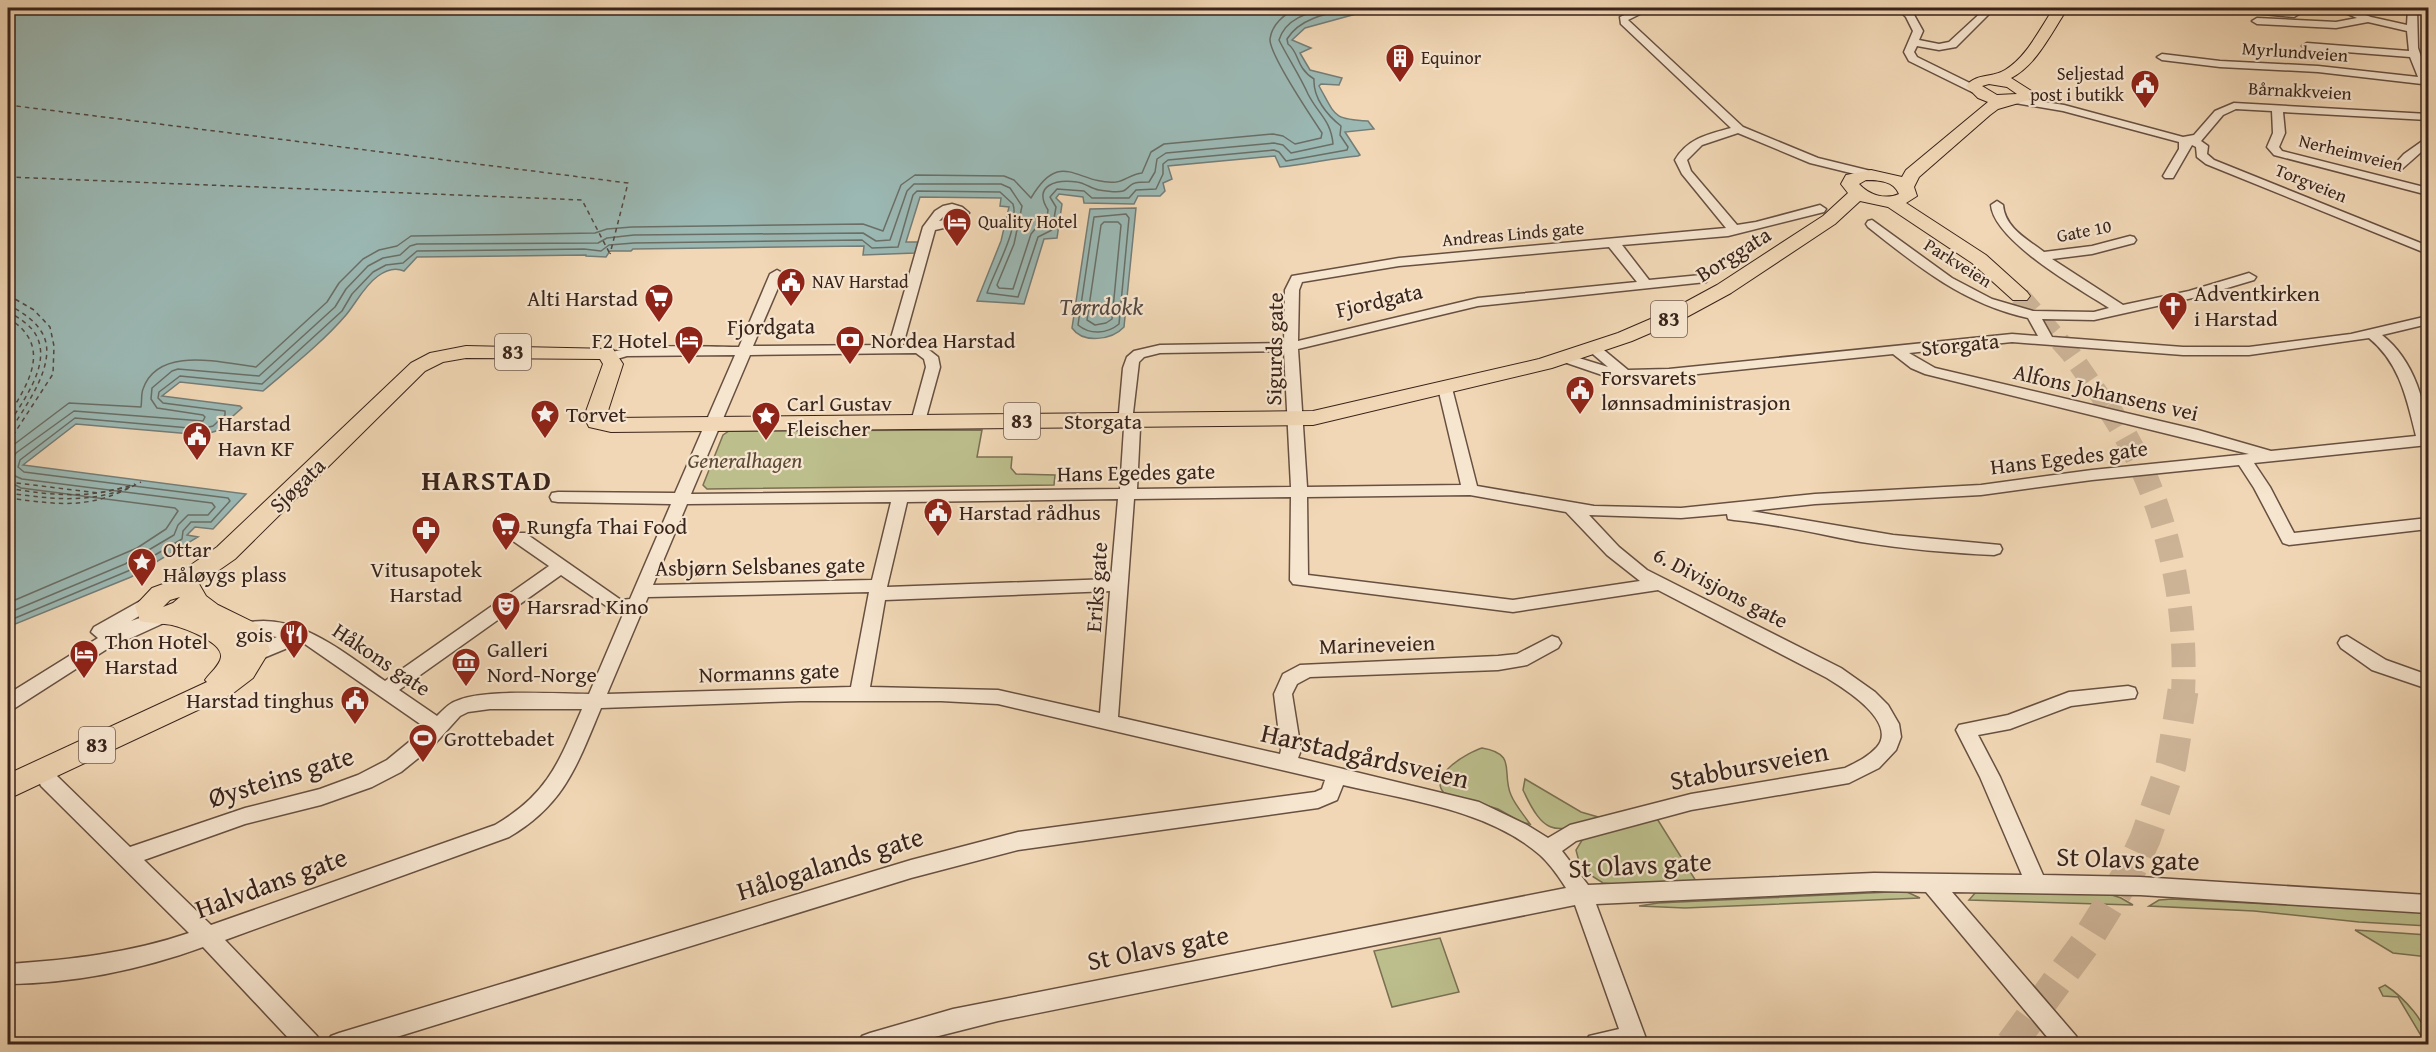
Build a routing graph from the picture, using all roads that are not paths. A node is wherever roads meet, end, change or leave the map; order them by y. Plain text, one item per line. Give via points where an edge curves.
1 (1677, 8) edge
2 (1901, 8) edge
3 (1990, 8) edge
4 (2061, 8) edge
5 (2074, 8) edge
6 (2339, 8) edge
7 (2244, 9) dead end
8 (2416, 12) edge
9 (2368, 19) junction
10 (2257, 21) dead end
11 (2310, 24) junction
12 (2410, 29) junction
13 (1913, 42) junction
14 (2307, 46) dead end
15 (2412, 54) junction
16 (2162, 57) dead end
17 (2427, 83) edge
18 (1983, 85) junction
19 (2017, 95) junction
20 (2277, 107) junction
21 (2428, 117) edge
22 (1739, 129) junction
23 (2188, 140) junction
24 (2428, 140) edge
25 (1814, 161) junction
26 (2398, 166) dead end
27 (1874, 175) junction
28 (2169, 176) dead end
29 (1854, 187) junction
30 (2428, 191) edge
31 (1896, 196) junction
32 (1997, 205) dead end
33 (1825, 215) junction
34 (1872, 224) dead end
35 (929, 227) dead end
36 (1733, 229) junction
37 (2130, 240) dead end
38 (1613, 243) junction
39 (2428, 250) edge
40 (2043, 256) junction
41 (777, 274) dead end
42 (2249, 277) dead end
43 (1297, 279) joint
44 (1701, 279) dead end
45 (1646, 285) junction
46 (2020, 296) tunnel mouth
47 (2121, 310) junction
48 (2033, 315) junction
49 (2428, 320) edge
50 (2372, 334) junction
51 (2047, 340) junction
52 (1291, 347) junction
53 (895, 348) junction
54 (1593, 349) junction
55 (746, 350) junction
56 (1897, 351) junction
57 (610, 357) junction
58 (1566, 358) junction
59 (1625, 375) junction
60 (1445, 388) junction
61 (368, 416) joint
62 (1294, 419) junction
63 (1130, 420) junction
64 (919, 422) junction
65 (714, 424) junction
66 (2427, 440) edge
67 (2274, 456) junction
68 (2243, 459) junction
69 (1470, 490) junction
70 (1299, 491) junction
71 (1126, 495) junction
72 (558, 497) dead end
73 (681, 497) junction
74 (900, 497) junction
75 (1572, 508) junction
76 (1714, 510) junction
77 (2428, 524) edge
78 (519, 537) dead end
79 (1994, 549) dead end
80 (560, 567) junction
81 (1657, 584) junction
82 (1118, 585) junction
83 (878, 590) junction
84 (639, 598) junction
85 (174, 602) junction
86 (299, 634) junction
87 (252, 641) junction
88 (1552, 643) dead end
89 (2347, 643) dead end
90 (2428, 682) edge
91 (385, 690) junction
92 (1861, 690) joint
93 (8, 691) edge
94 (2128, 693) dead end
95 (859, 694) junction
96 (597, 701) junction
97 (8, 703) edge
98 (186, 703) junction
99 (1107, 722) junction
100 (437, 726) junction
101 (1286, 765) junction
102 (45, 770) junction
103 (1336, 776) junction
104 (8, 787) edge
105 (1548, 849) junction
106 (129, 859) junction
107 (1932, 884) junction
108 (2037, 885) junction
109 (1582, 895) junction
110 (2428, 904) edge
111 (207, 936) junction
112 (8, 974) edge
113 (1635, 1041) edge
114 (309, 1044) edge
115 (339, 1044) edge
116 (870, 1044) edge
117 (1597, 1044) edge
118 (2068, 1044) edge

1 - 22 street via 1636,12 1623,19
2 - 13 street via 1910,15 1918,31
3 - 13 street via 1952,45
4 - 18 highway, 83 via 2014,70
5 - 19 highway via 2022,77
6 - 9 street
7 - 11 street via 2292,12
8 - 12 street
9 - 11 street via 2336,25
9 - 12 street
10 - 11 street
12 - 15 street
13 - 18 street via 1909,52 1922,65
14 - 15 street
15 - 17 street
16 - 17 street, Myrlundveien via 2328,70
18 - 19 highway via 1991,98
18 - 27 highway, 83 via 1975,105 1907,164
19 - 23 street
19 - 31 highway, 83 via 1983,111 1912,174
20 - 21 street, Bårnakkveien
20 - 23 street, Bårnakkveien via 2224,109 2201,135
20 - 30 street, Nerheimveien via 2279,133 2273,147 2278,153
22 - 25 street
22 - 36 street via 1700,142 1684,151 1681,160 1686,172
23 - 28 street
23 - 39 street, Torgveien via 2202,146 2201,155 2210,162
24 - 26 street
25 - 27 street
25 - 29 street
27 - 29 highway, 83 via 1855,177
27 - 31 highway via 1893,179
29 - 31 highway
29 - 33 highway, Borggata / 83
31 - 33 highway, Borggata / 83
31 - 46 highway via 1979,259
32 - 40 street via 1998,215 2008,230
33 - 36 street, Andreas Linds gate
33 - 54 highway, Borggata / 83 via 1709,298
34 - 48 street, Parkveien via 1972,296
35 - 53 street
36 - 38 street, Andreas Linds gate
37 - 40 street, Gate 10
38 - 43 street, Andreas Linds gate via 1399,262
38 - 45 street
40 - 47 street
41 - 55 street, Halvdans gate
42 - 47 street
43 - 52 street, Sigurds gate via 1292,290
44 - 45 street, Fjordgata
45 - 52 street, Fjordgata via 1478,302
47 - 48 street via 2080,317
48 - 51 street
49 - 50 street, Storgata
50 - 51 street, Storgata via 2229,351
50 - 66 street via 2400,362
51 - 56 street, Storgata via 1999,339
52 - 62 street, Sigurds gate
52 - 63 street, Fjordgata via 1160,349 1139,354 1130,368 1126,412
53 - 55 street, Fjordgata
53 - 64 street, Fjordgata via 919,349 931,357 933,367
54 - 58 highway, Storgata / 83
54 - 59 street
55 - 57 street, Fjordgata via 626,352
55 - 65 street, Halvdans gate
56 - 59 street, Storgata
56 - 67 street, Alfons Johansens vei via 1930,371
57 - 61 highway, Fjordgata / 83 via 597,352 491,351 443,355 418,367
57 - 65 highway, Storgata / 83 via 613,364 597,409 597,422
58 - 59 street, Storgata
58 - 60 highway, Storgata / 83
60 - 62 highway, Storgata / 83
60 - 69 street
61 - 85 highway, Sjøgata / 83 via 222,562
62 - 63 highway, Storgata / 83
62 - 70 street, Sigurds gate
63 - 64 highway, Storgata / 83
63 - 71 street, Eriks gate via 1130,485
64 - 65 highway, Storgata / 83
65 - 73 street, Halvdans gate
66 - 67 street, Hans Egedes gate
67 - 68 street, Hans Egedes gate
68 - 76 street, Hans Egedes gate via 1981,490 1815,499
68 - 77 street via 2289,539
69 - 70 street, Hans Egedes gate
69 - 75 street, Hans Egedes gate
70 - 71 street, Hans Egedes gate
70 - 81 street, Sigurds gate via 1299,580 1513,606
71 - 74 street, Hans Egedes gate
71 - 82 street, Eriks gate
72 - 73 street, Hans Egedes gate
73 - 74 street, Hans Egedes gate
73 - 84 street, Halvdans gate
74 - 83 street
75 - 76 street, Hans Egedes gate via 1637,513
75 - 81 street, 6. Divisjons gate via 1612,551
76 - 79 street, Hans Egedes gate via 1878,539
78 - 80 street, Asbjørn Selsbanes gate
80 - 84 street, Asbjørn Selsbanes gate via 618,606
80 - 91 street
81 - 92 street, 6. Divisjons gate
82 - 83 street, Asbjørn Selsbanes gate
82 - 99 street, Eriks gate
83 - 84 street, Asbjørn Selsbanes gate
83 - 95 street
84 - 96 street, Halvdans gate
85 - 87 highway via 209,611
85 - 93 street, Sjøgata
85 - 97 street, Sjøgata
85 - 98 highway, 83 via 225,638 237,654 223,677
86 - 87 street, Håkons gate
86 - 87 street, Håkons gate via 263,627
86 - 91 street, Håkons gate
87 - 98 highway, 83 via 251,662 233,680
88 - 101 street, Marineveien via 1521,660 1498,663 1307,670 1290,679 1283,694 1290,750
89 - 90 street via 2379,665
91 - 100 street, Håkons gate
92 - 105 street, Stabbursveien via 1880,708 1891,739 1887,752 1872,765 1849,775 1691,802 1570,834
94 - 108 street via 2069,699 2010,722 1966,730
95 - 96 street, Normanns gate
95 - 99 street, Normanns gate via 974,694
96 - 100 street, Normanns gate via 465,705
96 - 111 street, Halvdans gate via 552,792 529,816 502,831
98 - 102 highway, 83
99 - 101 street, Harstadgårdsveien
100 - 106 street, Øysteins gate via 425,742 394,766 365,781 142,850
101 - 103 street, Harstadgårdsveien
102 - 104 highway, 83
102 - 106 street via 48,780
103 - 105 street, Harstadgårdsveien via 1479,810
103 - 115 street, Hålogalands gate via 1330,794 1318,800 1018,841 911,868
105 - 109 street, Harstadgårdsveien
106 - 111 street
107 - 108 street, St Olavs gate
107 - 109 street, St Olavs gate via 1874,882
107 - 118 street
108 - 110 street, St Olavs gate via 2140,886
109 - 113 street, Harstadgårdsveien
109 - 116 street, St Olavs gate via 998,1010
111 - 112 street, Halvdans gate via 123,963
111 - 114 street
113 - 117 street

